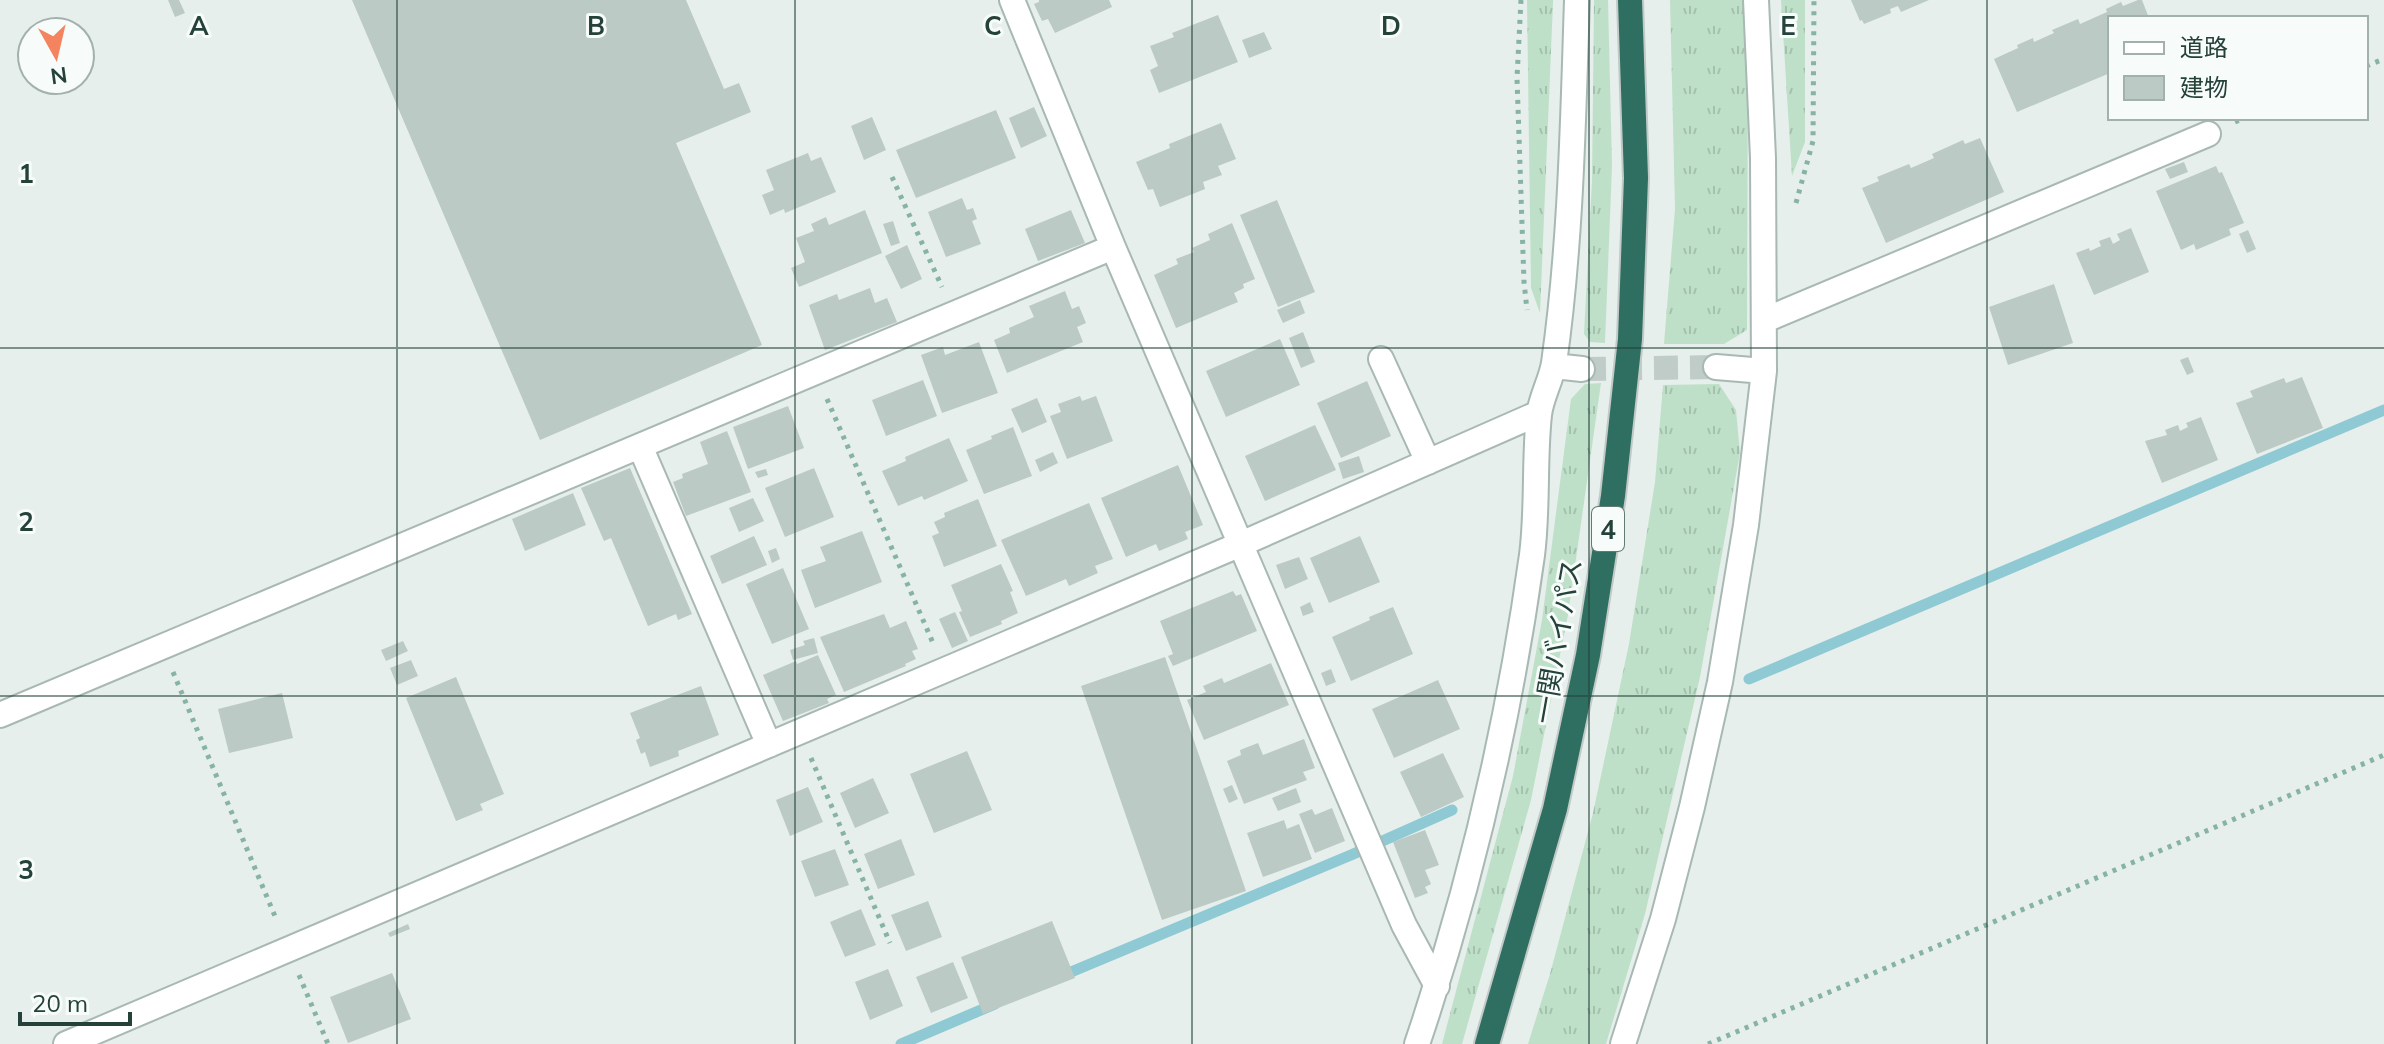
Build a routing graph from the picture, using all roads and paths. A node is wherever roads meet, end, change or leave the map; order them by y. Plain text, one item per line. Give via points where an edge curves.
1 (1012, 0) edge
2 (1521, 0) edge
3 (1577, 0) edge
4 (1630, 0) edge
5 (1756, 0) edge
6 (1814, 0) edge
7 (2208, 134) dead end
8 (892, 177) dead end
9 (1764, 231) junction
10 (1113, 247) junction
11 (1528, 313) dead end
12 (954, 314) junction
13 (1765, 320) junction
14 (1381, 359) dead end
15 (1554, 366) junction
16 (1716, 367) tunnel mouth
17 (1582, 369) tunnel mouth
18 (1764, 371) junction
19 (816, 372) junction
20 (1539, 413) junction
21 (640, 446) junction
22 (1428, 462) junction
23 (1241, 544) junction
24 (163, 647) junction
25 (944, 670) junction
26 (0, 715) edge
27 (799, 732) junction
28 (769, 745) junction
29 (2384, 755) edge
30 (890, 943) dead end
31 (288, 949) junction
32 (1437, 986) junction
33 (66, 1044) edge
34 (328, 1044) edge
35 (1417, 1044) edge
36 (1487, 1044) edge
37 (1623, 1044) edge
38 (1708, 1044) edge

1 - 10 street
2 - 11 path via 1517,78
3 - 15 street via 1569,225
4 - 36 highway, 一関バイパス / 4 via 1636,193 1630,339 1613,496 1588,655 1555,809
5 - 9 street
6 - 9 path via 1813,141 1793,214
7 - 13 street
8 - 12 path
9 - 13 street
10 - 12 street
10 - 23 street
12 - 19 street
13 - 18 street
14 - 22 street
15 - 17 street
15 - 20 street
16 - 18 street
18 - 37 street via 1720,682 1663,919
19 - 21 street
19 - 25 path
20 - 22 street
20 - 32 street via 1532,551 1508,699
21 - 24 street
21 - 28 street
22 - 23 street
23 - 25 street
23 - 32 street via 1404,925
24 - 26 street
24 - 31 path
25 - 27 street
27 - 28 street
27 - 30 path
28 - 31 street
29 - 38 path
31 - 33 street
31 - 34 path
32 - 35 street

